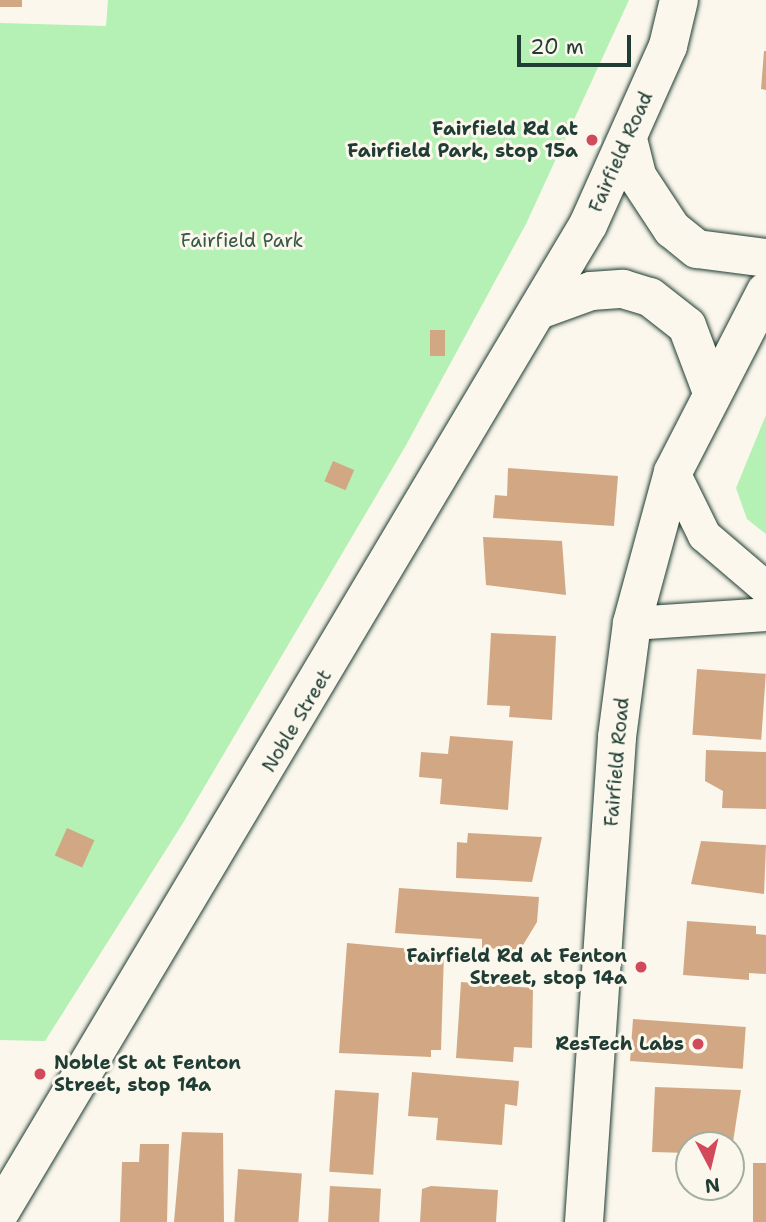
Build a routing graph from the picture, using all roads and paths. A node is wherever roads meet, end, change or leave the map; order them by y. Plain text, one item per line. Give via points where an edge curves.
1 (679, 0) edge
2 (628, 139) junction
3 (588, 225) joint
4 (766, 258) edge
5 (766, 291) edge
6 (539, 310) junction
7 (711, 390) junction
8 (673, 472) junction
9 (766, 588) edge
10 (766, 614) edge
11 (632, 623) junction
12 (0, 1214) edge
13 (3, 1222) edge
14 (584, 1222) edge

1 - 2 main road, Fairfield Road via 668,46
2 - 3 main road, Fairfield Road
2 - 4 main road via 637,176 672,229 697,249
3 - 6 main road, Noble Street
5 - 7 main road, Fairfield Road
6 - 7 main road via 591,291 623,289 650,297 687,326
6 - 12 main road, Noble Street
7 - 8 main road, Fairfield Road
8 - 9 street via 704,536
8 - 11 main road, Fairfield Road
10 - 11 street
11 - 14 main road, Fairfield Road via 617,737
12 - 13 street

